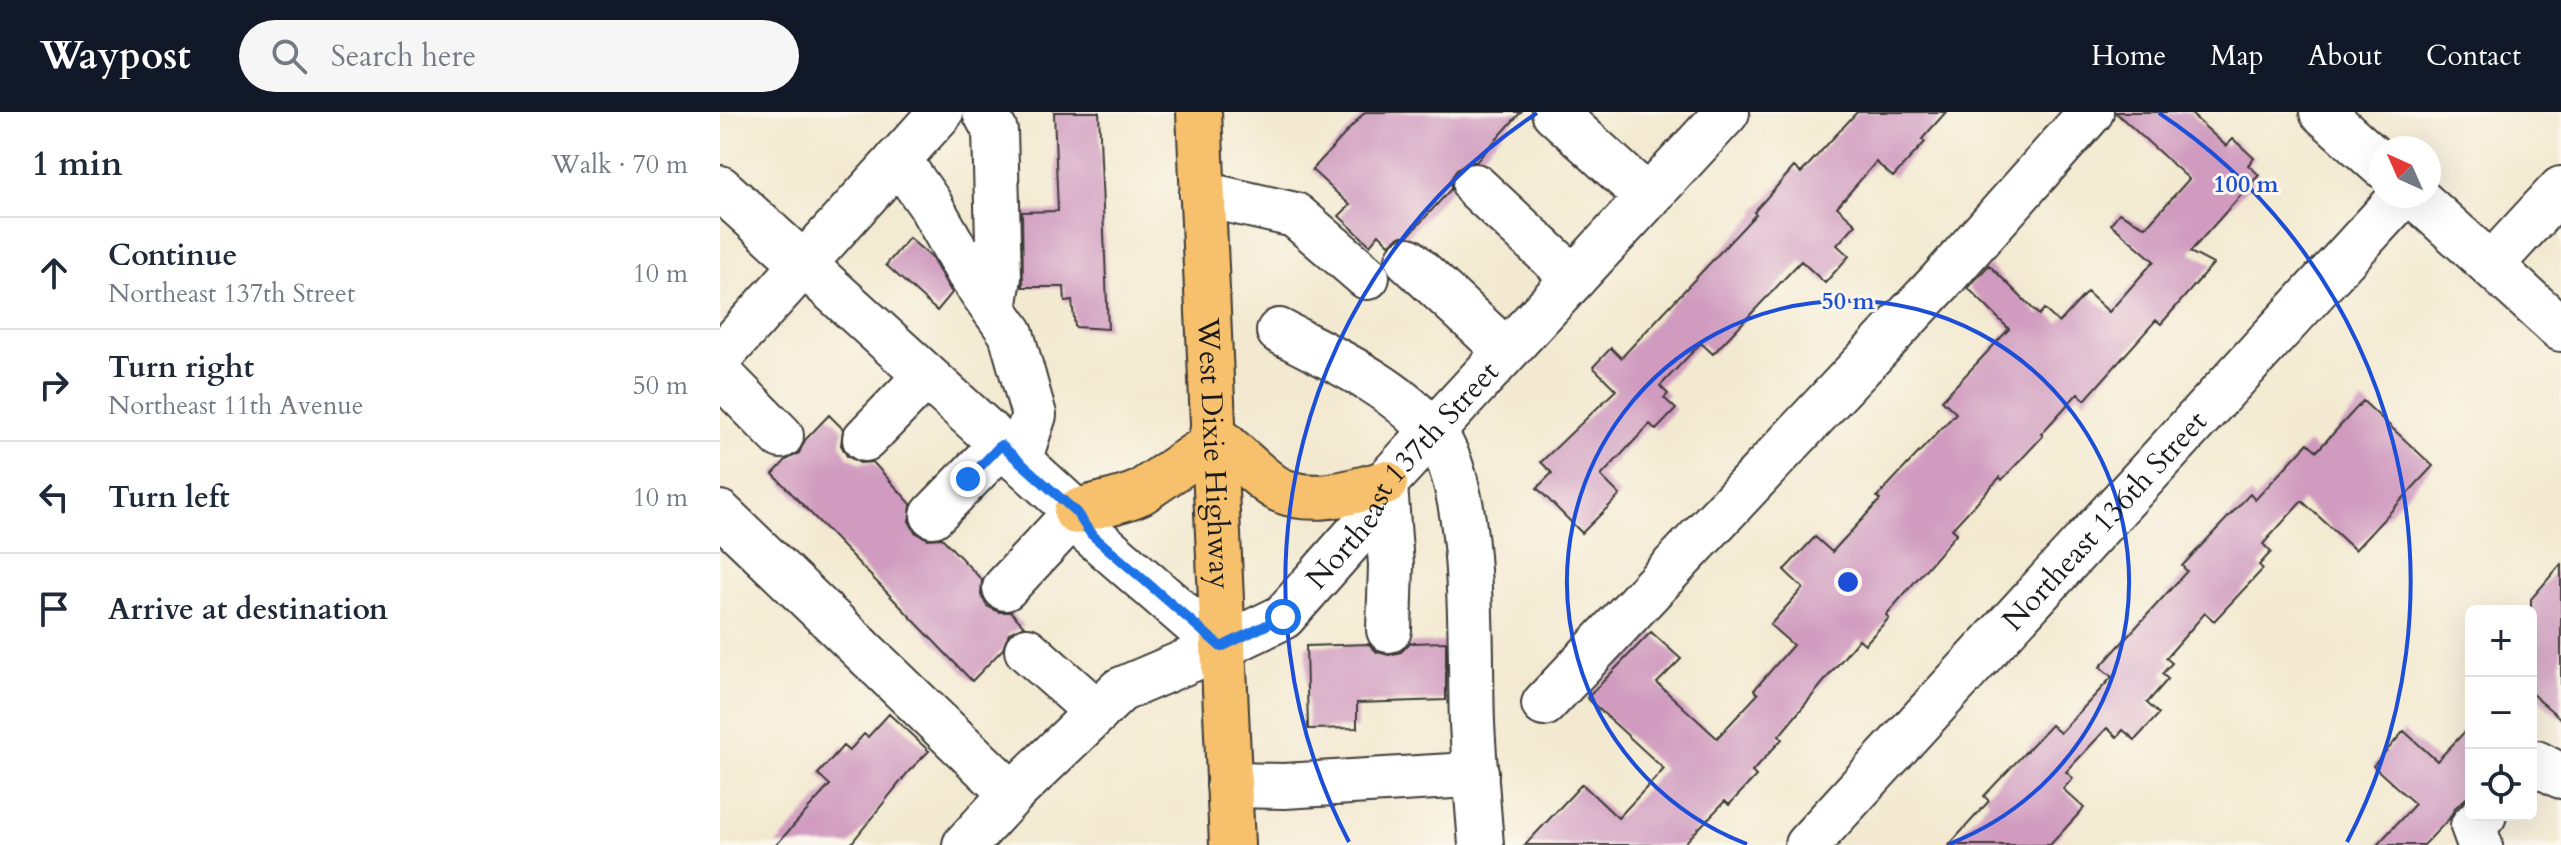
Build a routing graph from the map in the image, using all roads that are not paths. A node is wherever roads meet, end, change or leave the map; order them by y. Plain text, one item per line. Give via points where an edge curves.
1 (941, 112) edge
2 (985, 112) edge
3 (1199, 112) edge
4 (1554, 112) edge
5 (2091, 112) edge
6 (2322, 112) edge
7 (1721, 114) edge
8 (2369, 154) edge
9 (898, 159) junction
10 (1475, 186) dead end
11 (720, 188) edge
12 (2561, 189) edge
13 (1202, 194) junction
14 (1648, 198) junction
15 (2391, 208) edge
16 (2428, 208) edge
17 (1408, 260) dead end
18 (805, 265) junction
19 (2491, 265) junction
20 (1367, 277) dead end
21 (1574, 278) junction
22 (994, 309) junction
23 (2561, 329) edge
24 (1279, 331) dead end
25 (1506, 351) junction
26 (720, 357) edge
27 (720, 374) edge
28 (925, 377) junction
29 (1433, 431) junction
30 (781, 436) dead end
31 (1213, 438) junction
32 (865, 439) dead end
33 (1010, 453) junction
34 (1385, 483) junction
35 (1076, 512) junction
36 (720, 513) edge
37 (933, 515) dead end
38 (1005, 588) dead end
39 (1389, 630) dead end
40 (1221, 647) junction
41 (1027, 650) dead end
42 (1544, 704) dead end
43 (1097, 712) junction
44 (2537, 764) edge
45 (1476, 772) junction
46 (2561, 776) edge
47 (1229, 785) junction
48 (1012, 794) junction
49 (2478, 821) edge
50 (965, 845) edge
51 (1232, 845) edge
52 (1481, 845) edge
53 (1807, 845) edge
54 (2480, 845) edge

1 - 9 street
2 - 22 street via 995,131 999,277
3 - 13 main road, West Dixie Highway
4 - 14 street
5 - 42 street via 1940,282
6 - 8 street
7 - 14 street, Northeast 137th Street
9 - 18 street
9 - 22 street
10 - 21 street
11 - 18 street
12 - 19 street
13 - 20 street via 1295,215
13 - 31 main road, West Dixie Highway
14 - 21 street, Northeast 137th Street
15 - 53 street, Northeast 136th Street
16 - 19 street
17 - 25 street
18 - 26 street
18 - 28 street
19 - 23 street
21 - 25 street, Northeast 137th Street
22 - 33 street via 1011,333 1034,415
24 - 29 street via 1367,377
25 - 29 street, Northeast 137th Street
27 - 30 street
28 - 32 street
28 - 33 street
29 - 34 street, Northeast 137th Street
29 - 45 street via 1452,464 1468,565
31 - 34 main road via 1279,490 1316,497
31 - 35 main road via 1141,492
31 - 40 main road, West Dixie Highway
33 - 35 street
33 - 37 street
34 - 39 street
34 - 40 street, Northeast 137th Street via 1366,523 1283,617
35 - 38 street
35 - 40 street via 1091,534
36 - 48 street
40 - 43 street, Northeast 137th Street via 1120,690
40 - 47 main road, West Dixie Highway
41 - 43 street
43 - 48 street, Northeast 137th Street
44 - 46 street
45 - 47 street
45 - 52 street
47 - 51 main road, West Dixie Highway
48 - 50 street, Northeast 137th Street
49 - 54 street via 2473,826

